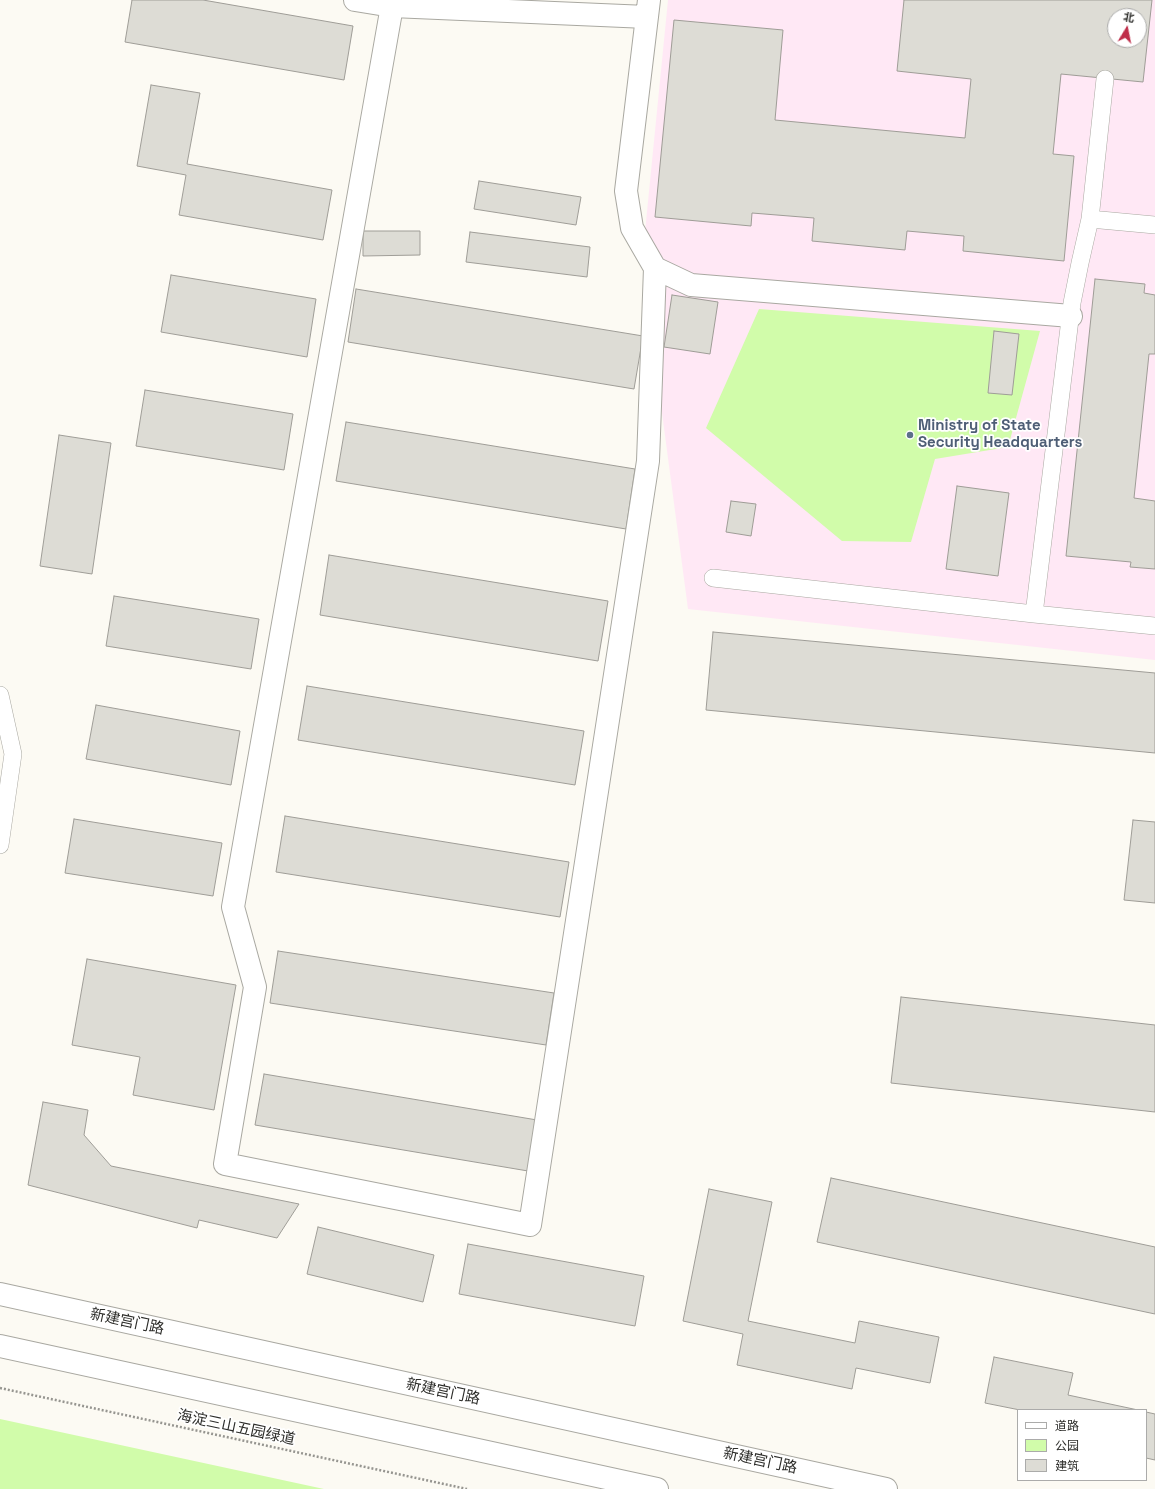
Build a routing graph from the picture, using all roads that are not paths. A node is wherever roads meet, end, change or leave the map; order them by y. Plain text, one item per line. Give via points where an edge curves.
1 (355, 0) edge
2 (392, 6) junction
3 (648, 8) edge
4 (1105, 78) dead end
5 (1090, 220) junction
6 (1155, 225) edge
7 (655, 268) junction
8 (1071, 316) junction
9 (713, 578) dead end
10 (1034, 614) junction
11 (1155, 626) edge
12 (0, 695) edge
13 (0, 844) edge
14 (0, 1294) edge
15 (0, 1346) edge
16 (657, 1489) edge
17 (886, 1489) edge

1 - 2 street
2 - 3 street
2 - 7 street via 233,907 255,987 225,1164 530,1224 648,461
3 - 7 street via 626,191 632,228
4 - 5 lane
5 - 6 lane
5 - 8 lane
7 - 8 street via 691,284
8 - 10 lane
9 - 10 lane
10 - 11 lane
12 - 13 lane via 14,754
14 - 17 street, 新建宫门路
15 - 16 street

